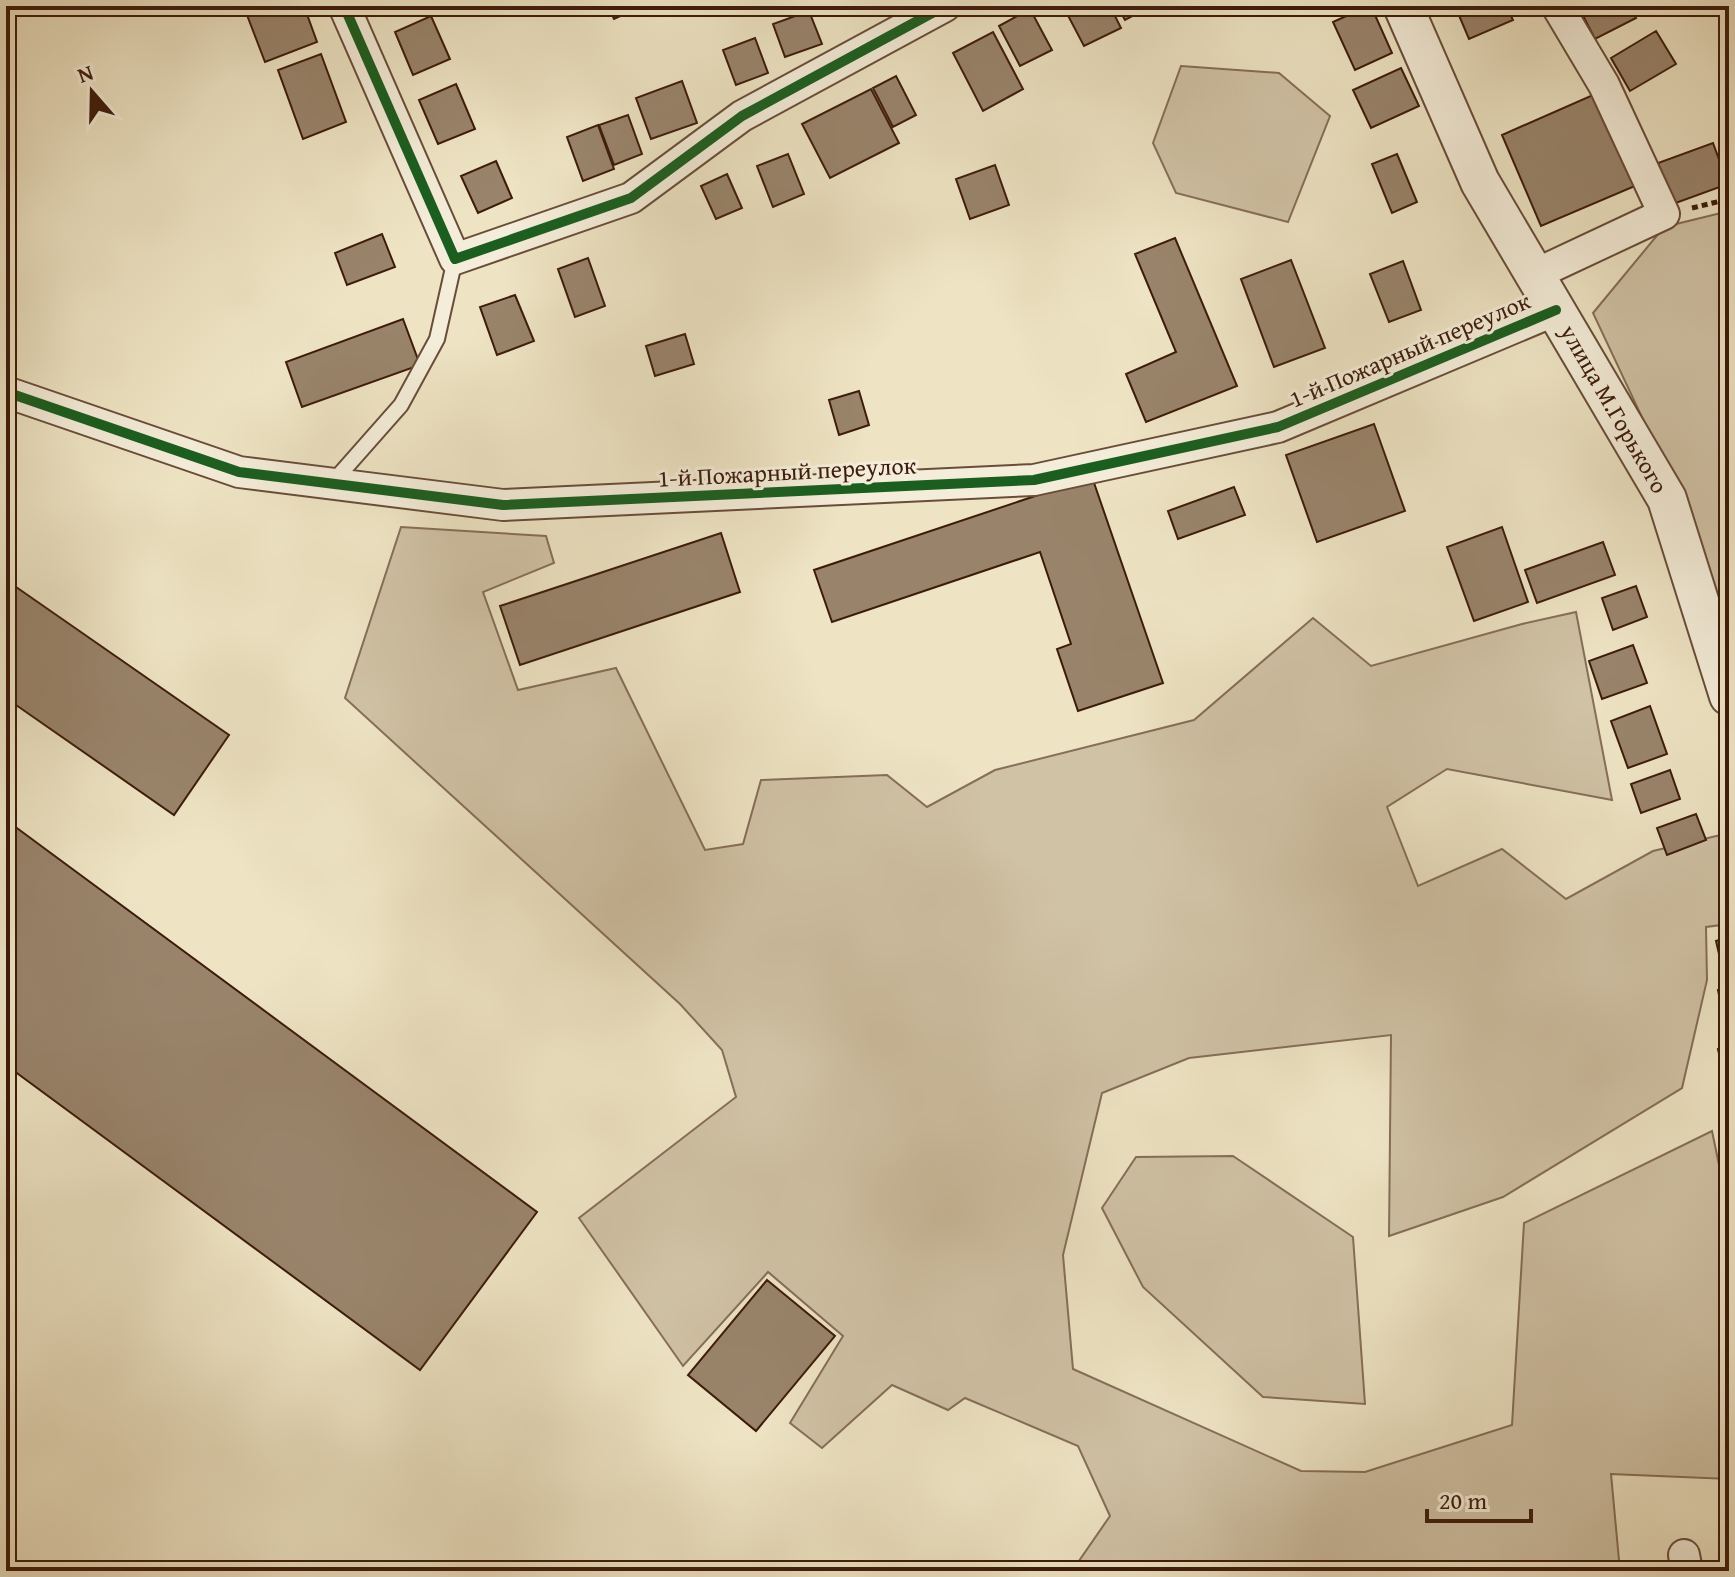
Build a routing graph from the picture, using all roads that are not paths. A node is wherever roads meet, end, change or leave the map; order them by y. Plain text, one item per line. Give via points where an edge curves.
1 (344, 6) edge
2 (945, 6) edge
3 (1403, 6) edge
4 (1557, 6) edge
5 (455, 259) junction
6 (1536, 274) junction
7 (1556, 310) junction
8 (6, 392) edge
9 (331, 484) junction
10 (1729, 696) edge

1 - 5 street
2 - 5 street via 742,116 631,198
3 - 6 street, улица М.Горького via 1480,182
4 - 6 street via 1604,85 1664,214
5 - 9 lane via 437,339 401,405
6 - 7 street, улица М.Горького
7 - 9 street, 1-й Пожарный переулок via 1278,427 1034,480 503,505
7 - 10 street, улица М.Горького via 1667,499
8 - 9 street, 1-й Пожарный переулок via 239,472

